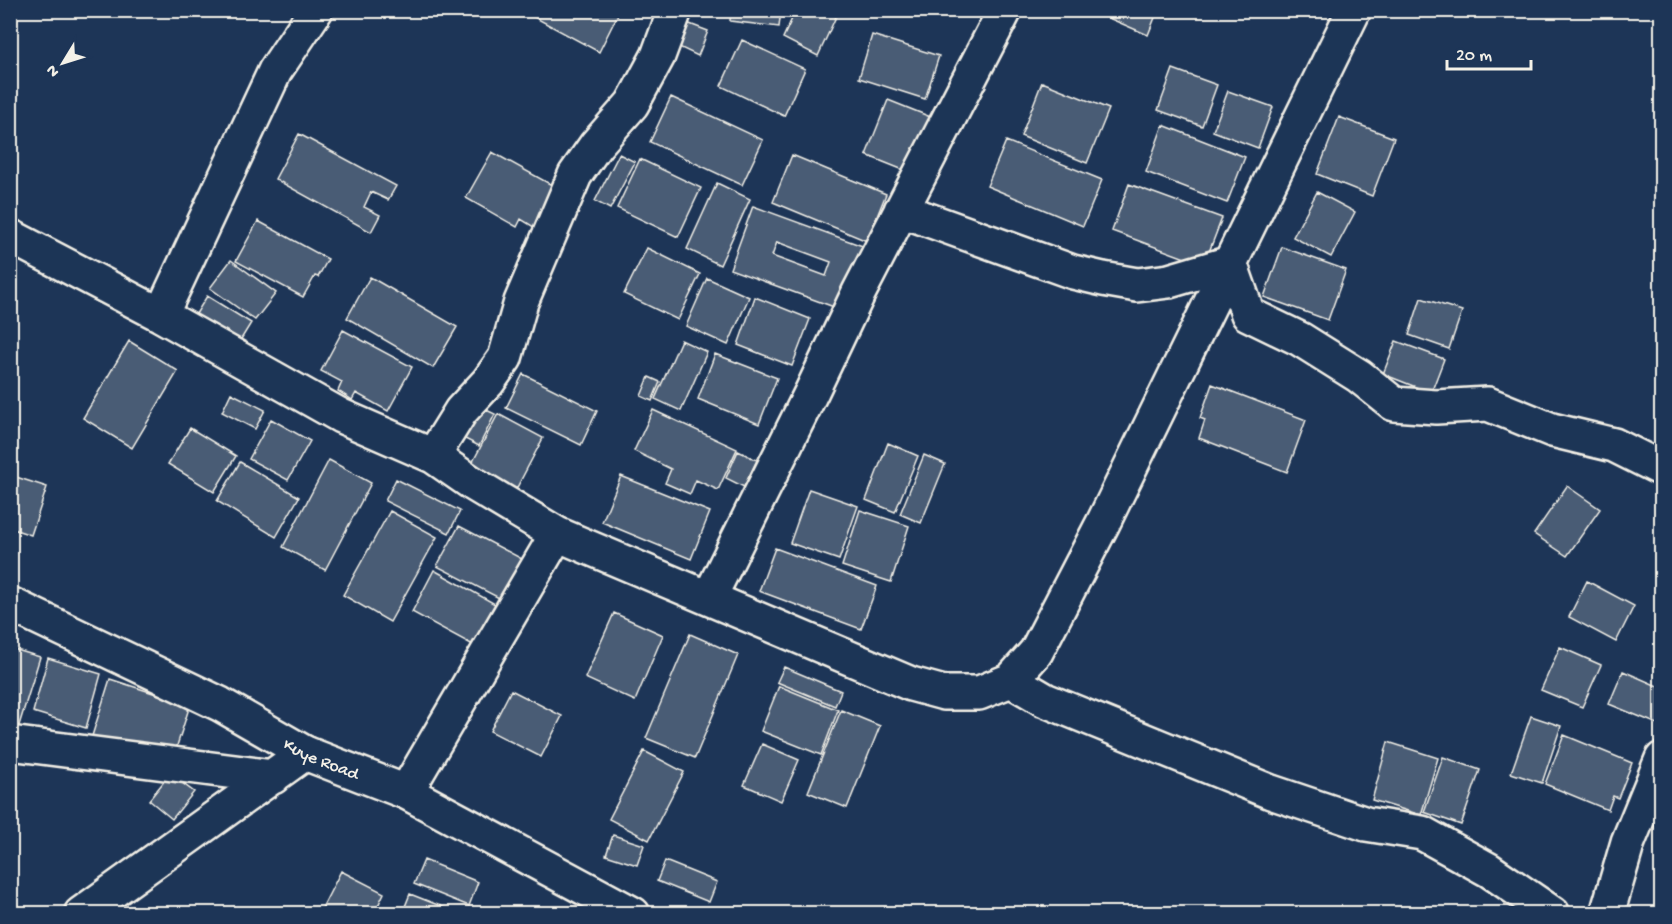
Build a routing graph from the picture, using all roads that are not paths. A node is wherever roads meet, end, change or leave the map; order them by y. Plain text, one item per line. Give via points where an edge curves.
1 (316, 10) edge
2 (675, 10) edge
3 (1005, 10) edge
4 (1354, 10) edge
5 (901, 210) junction
6 (10, 236) edge
7 (1230, 263) junction
8 (161, 315) junction
9 (433, 456) junction
10 (1662, 469) edge
11 (557, 534) junction
12 (709, 598) junction
13 (10, 604) edge
14 (1011, 680) junction
15 (10, 743) edge
16 (306, 753) junction
17 (1662, 759) edge
18 (273, 777) junction
19 (406, 792) junction
20 (81, 914) edge
21 (633, 914) edge
22 (1553, 914) edge
23 (1607, 914) edge

1 - 8 street via 275,71
2 - 9 street via 658,56 632,104 575,174 521,302 505,358 461,411
3 - 5 street
4 - 7 street
5 - 7 street via 1073,272 1137,285 1169,281
5 - 12 street
6 - 8 street
7 - 10 street via 1248,314 1300,339 1359,376 1394,404 1488,404 1552,430 1614,445
7 - 14 street via 1036,652
8 - 9 street via 342,416
9 - 11 street
11 - 12 street
11 - 19 street
12 - 14 street via 911,684 944,693 978,693
13 - 16 street, Kuye Road via 220,704
14 - 22 street via 1045,700 1271,792 1366,824 1422,833 1489,870
15 - 18 street
16 - 18 street
16 - 19 street, Kuye Road
17 - 23 street via 1628,842
18 - 20 street
19 - 21 street, Kuye Road

